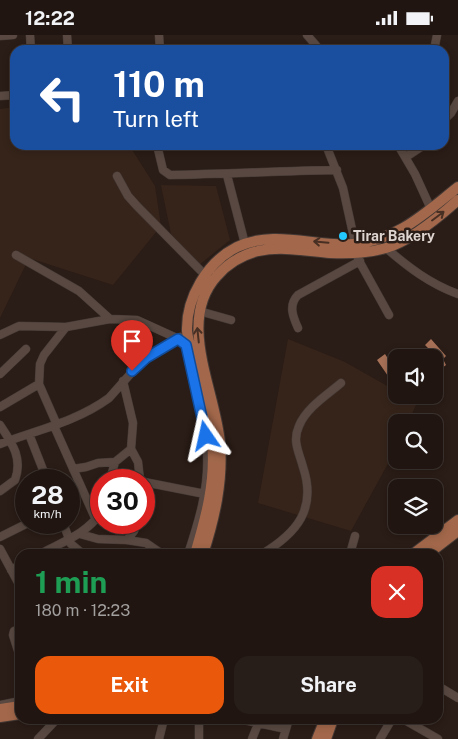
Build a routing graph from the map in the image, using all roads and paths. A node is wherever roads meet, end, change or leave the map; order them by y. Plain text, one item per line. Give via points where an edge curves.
1 (12, 35) edge
2 (307, 35) edge
3 (0, 36) edge
4 (316, 45) edge
5 (458, 101) edge
6 (449, 115) edge
7 (158, 150) edge
8 (328, 150) edge
9 (401, 150) edge
10 (416, 150) edge
11 (406, 157) junction
12 (337, 170) junction
13 (227, 175) junction
14 (117, 176) dead end
15 (458, 187) edge
16 (457, 203) edge
17 (431, 209) junction
18 (391, 242) junction
19 (245, 244) junction
20 (356, 253) junction
21 (16, 255) dead end
22 (205, 275) junction
23 (458, 294) edge
24 (196, 307) junction
25 (389, 315) dead end
26 (110, 319) junction
27 (231, 320) dead end
28 (66, 327) junction
29 (298, 328) dead end
30 (188, 332) junction
31 (0, 335) edge
32 (178, 339) junction
33 (186, 345) junction
34 (26, 349) dead end
35 (0, 374) edge
36 (123, 381) junction
37 (341, 383) dead end
38 (39, 384) junction
39 (0, 407) edge
40 (0, 425) edge
41 (55, 425) junction
42 (29, 434) junction
43 (10, 440) junction
44 (0, 444) edge
45 (131, 449) junction
46 (116, 462) junction
47 (43, 469) edge
48 (73, 469) joint
49 (114, 469) edge
50 (139, 469) edge
51 (155, 484) edge
52 (80, 485) edge
53 (0, 491) edge
54 (204, 494) junction
55 (90, 507) edge
56 (458, 519) edge
57 (90, 525) edge
58 (15, 530) edge
59 (67, 534) edge
60 (80, 534) junction
61 (132, 534) edge
62 (355, 536) dead end
63 (456, 536) edge
64 (0, 537) edge
65 (204, 537) junction
66 (69, 538) junction
67 (127, 540) junction
68 (0, 549) edge
69 (49, 549) edge
70 (75, 549) edge
71 (155, 549) edge
72 (190, 549) edge
73 (198, 549) edge
74 (203, 549) edge
75 (269, 549) edge
76 (351, 549) edge
77 (419, 549) edge
78 (436, 549) edge
79 (3, 564) edge
80 (15, 568) edge
81 (11, 570) junction
82 (15, 577) edge
83 (443, 689) edge
84 (458, 699) edge
85 (15, 702) edge
86 (0, 705) edge
87 (15, 707) edge
88 (0, 709) edge
89 (15, 715) edge
90 (0, 717) edge
91 (52, 724) edge
92 (163, 724) edge
93 (199, 724) edge
94 (258, 724) joint
95 (288, 724) edge
96 (323, 724) edge
97 (331, 724) edge
98 (389, 724) edge
99 (411, 724) edge
100 (286, 729) junction
101 (433, 738) edge
102 (38, 739) edge
103 (159, 739) edge
104 (199, 739) edge
105 (252, 739) edge
106 (283, 739) edge
107 (317, 739) edge
108 (326, 739) edge
109 (380, 739) edge

1 - 3 street
2 - 4 street
5 - 6 street
7 - 13 street via 167,174
8 - 12 street
9 - 11 street
10 - 11 street
11 - 17 street
12 - 13 street
12 - 20 street via 348,206
13 - 19 street
14 - 22 street via 136,207
15 - 17 main road
18 -> 16 main road via 422,229
17 - 18 main road
18 - 20 main road via 371,241
18 - 23 street via 404,265
20 -> 19 main road via 271,239
19 - 22 main road via 223,256
20 - 24 main road via 279,248 250,253 222,270
20 - 25 street
20 - 29 street via 295,298 293,317
21 - 26 street via 78,291
22 - 24 main road
24 - 27 street
24 - 30 main road
65 -> 24 main road via 218,498 221,464 217,421 198,335
26 - 28 street
26 - 32 street via 142,321
28 - 31 street via 19,326
28 - 38 street via 42,358
30 - 32 street
30 - 33 street
30 - 65 main road via 212,443 212,486
32 - 33 street
32 - 36 street via 146,358
33 - 54 street via 206,436
34 - 35 street
36 - 41 street via 109,398 81,415
36 - 45 street via 134,423
37 - 75 street via 310,409 296,433 296,447 306,479 305,511 288,536
38 - 39 street
38 - 41 street
40 - 43 street
41 - 42 street
41 - 48 street
42 - 43 street
42 - 47 street
43 - 44 street
43 - 53 street via 18,455 18,473 15,481
45 - 46 street
45 - 50 street
46 - 48 street
46 - 49 street
51 - 54 street
52 - 55 street
54 - 72 street
56 - 77 main road
57 - 60 street
58 - 64 street
59 - 66 street
60 - 66 street
60 - 67 street via 98,539
61 - 67 street
62 - 76 street
63 - 78 main road
65 - 73 main road
65 - 74 main road
66 - 69 street
66 - 70 street
67 - 71 street via 146,543
68 - 79 street
79 - 81 street
80 - 81 street
81 - 82 street
83 - 84 street
85 - 86 street
87 - 88 main road
89 - 90 main road
91 - 102 street
92 - 103 street
93 - 104 street
94 - 100 street
94 - 105 street
95 - 100 street
96 - 107 main road
97 - 108 main road
98 - 109 street
99 - 101 street
100 - 106 street

